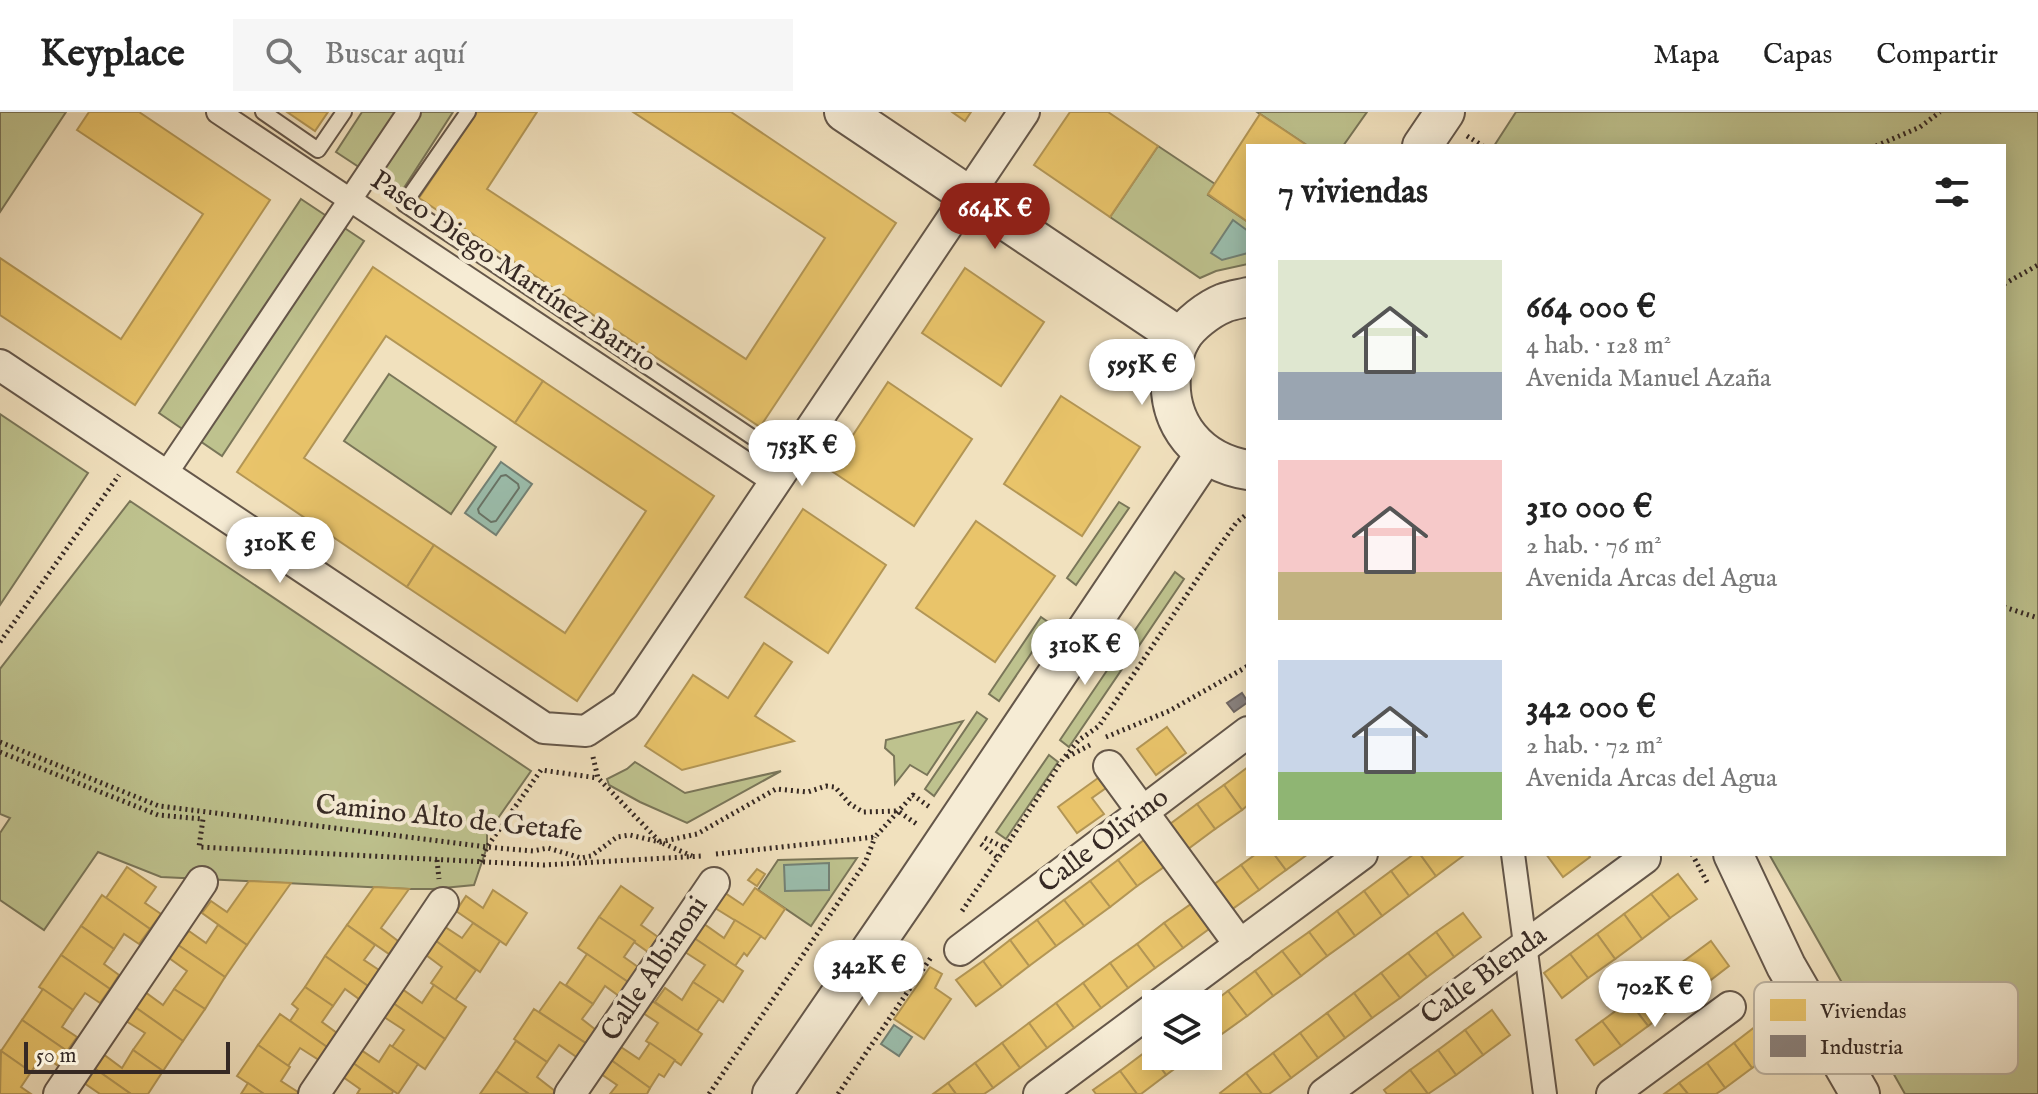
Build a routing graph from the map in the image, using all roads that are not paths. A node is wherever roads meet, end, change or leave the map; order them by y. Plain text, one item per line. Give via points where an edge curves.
1 (218, 112) edge
2 (263, 112) edge
3 (344, 112) edge
4 (409, 112) edge
5 (468, 112) edge
6 (844, 112) edge
7 (1024, 112) edge
8 (969, 195) junction
9 (351, 200) junction
10 (1246, 297) edge
11 (1181, 338) junction
12 (0, 365) edge
13 (1205, 454) junction
14 (1246, 470) edge
15 (781, 472) junction
16 (165, 475) junction
17 (1246, 734) edge
18 (1109, 766) dead end
19 (1143, 811) junction
20 (1359, 856) edge
21 (1513, 856) edge
22 (1734, 856) edge
23 (1645, 858) dead end
24 (202, 882) dead end
25 (714, 883) dead end
26 (443, 903) dead end
27 (1240, 945) junction
28 (1525, 946) junction
29 (946, 952) road end
30 (1795, 982) edge
31 (1180, 990) edge
32 (1730, 1007) dead end
33 (1142, 1018) edge
34 (1848, 1074) edge
35 (59, 1094) edge
36 (314, 1094) edge
37 (570, 1094) edge
38 (772, 1094) edge
39 (1039, 1094) edge
40 (1324, 1094) edge
41 (1545, 1094) edge
42 (1612, 1094) edge
43 (1860, 1094) edge

1 - 9 street, Paseo Diego Martínez Barrio
2 - 3 lane via 318,150
4 - 9 street
5 - 15 lane via 404,204
6 - 8 street
7 - 8 street
8 - 11 street
8 - 15 street
9 - 15 street, Paseo Diego Martínez Barrio
9 - 16 street
10 - 11 street via 1223,303
11 - 13 street via 1170,389 1175,414
12 - 16 street
13 - 14 street
13 - 38 street via 959,836
15 - 16 street via 625,705 586,731 544,728
17 - 19 street, Calle Olivino
18 - 19 street
19 - 27 street
19 - 29 street, Calle Olivino
20 - 27 street
21 - 28 street
22 - 30 street
23 - 28 street, Calle Blenda
24 - 35 street
25 - 37 street, Calle Albinoni
26 - 36 street
27 - 31 street
28 - 40 street, Calle Blenda
28 - 41 street
32 - 42 street
33 - 39 street
34 - 43 street

